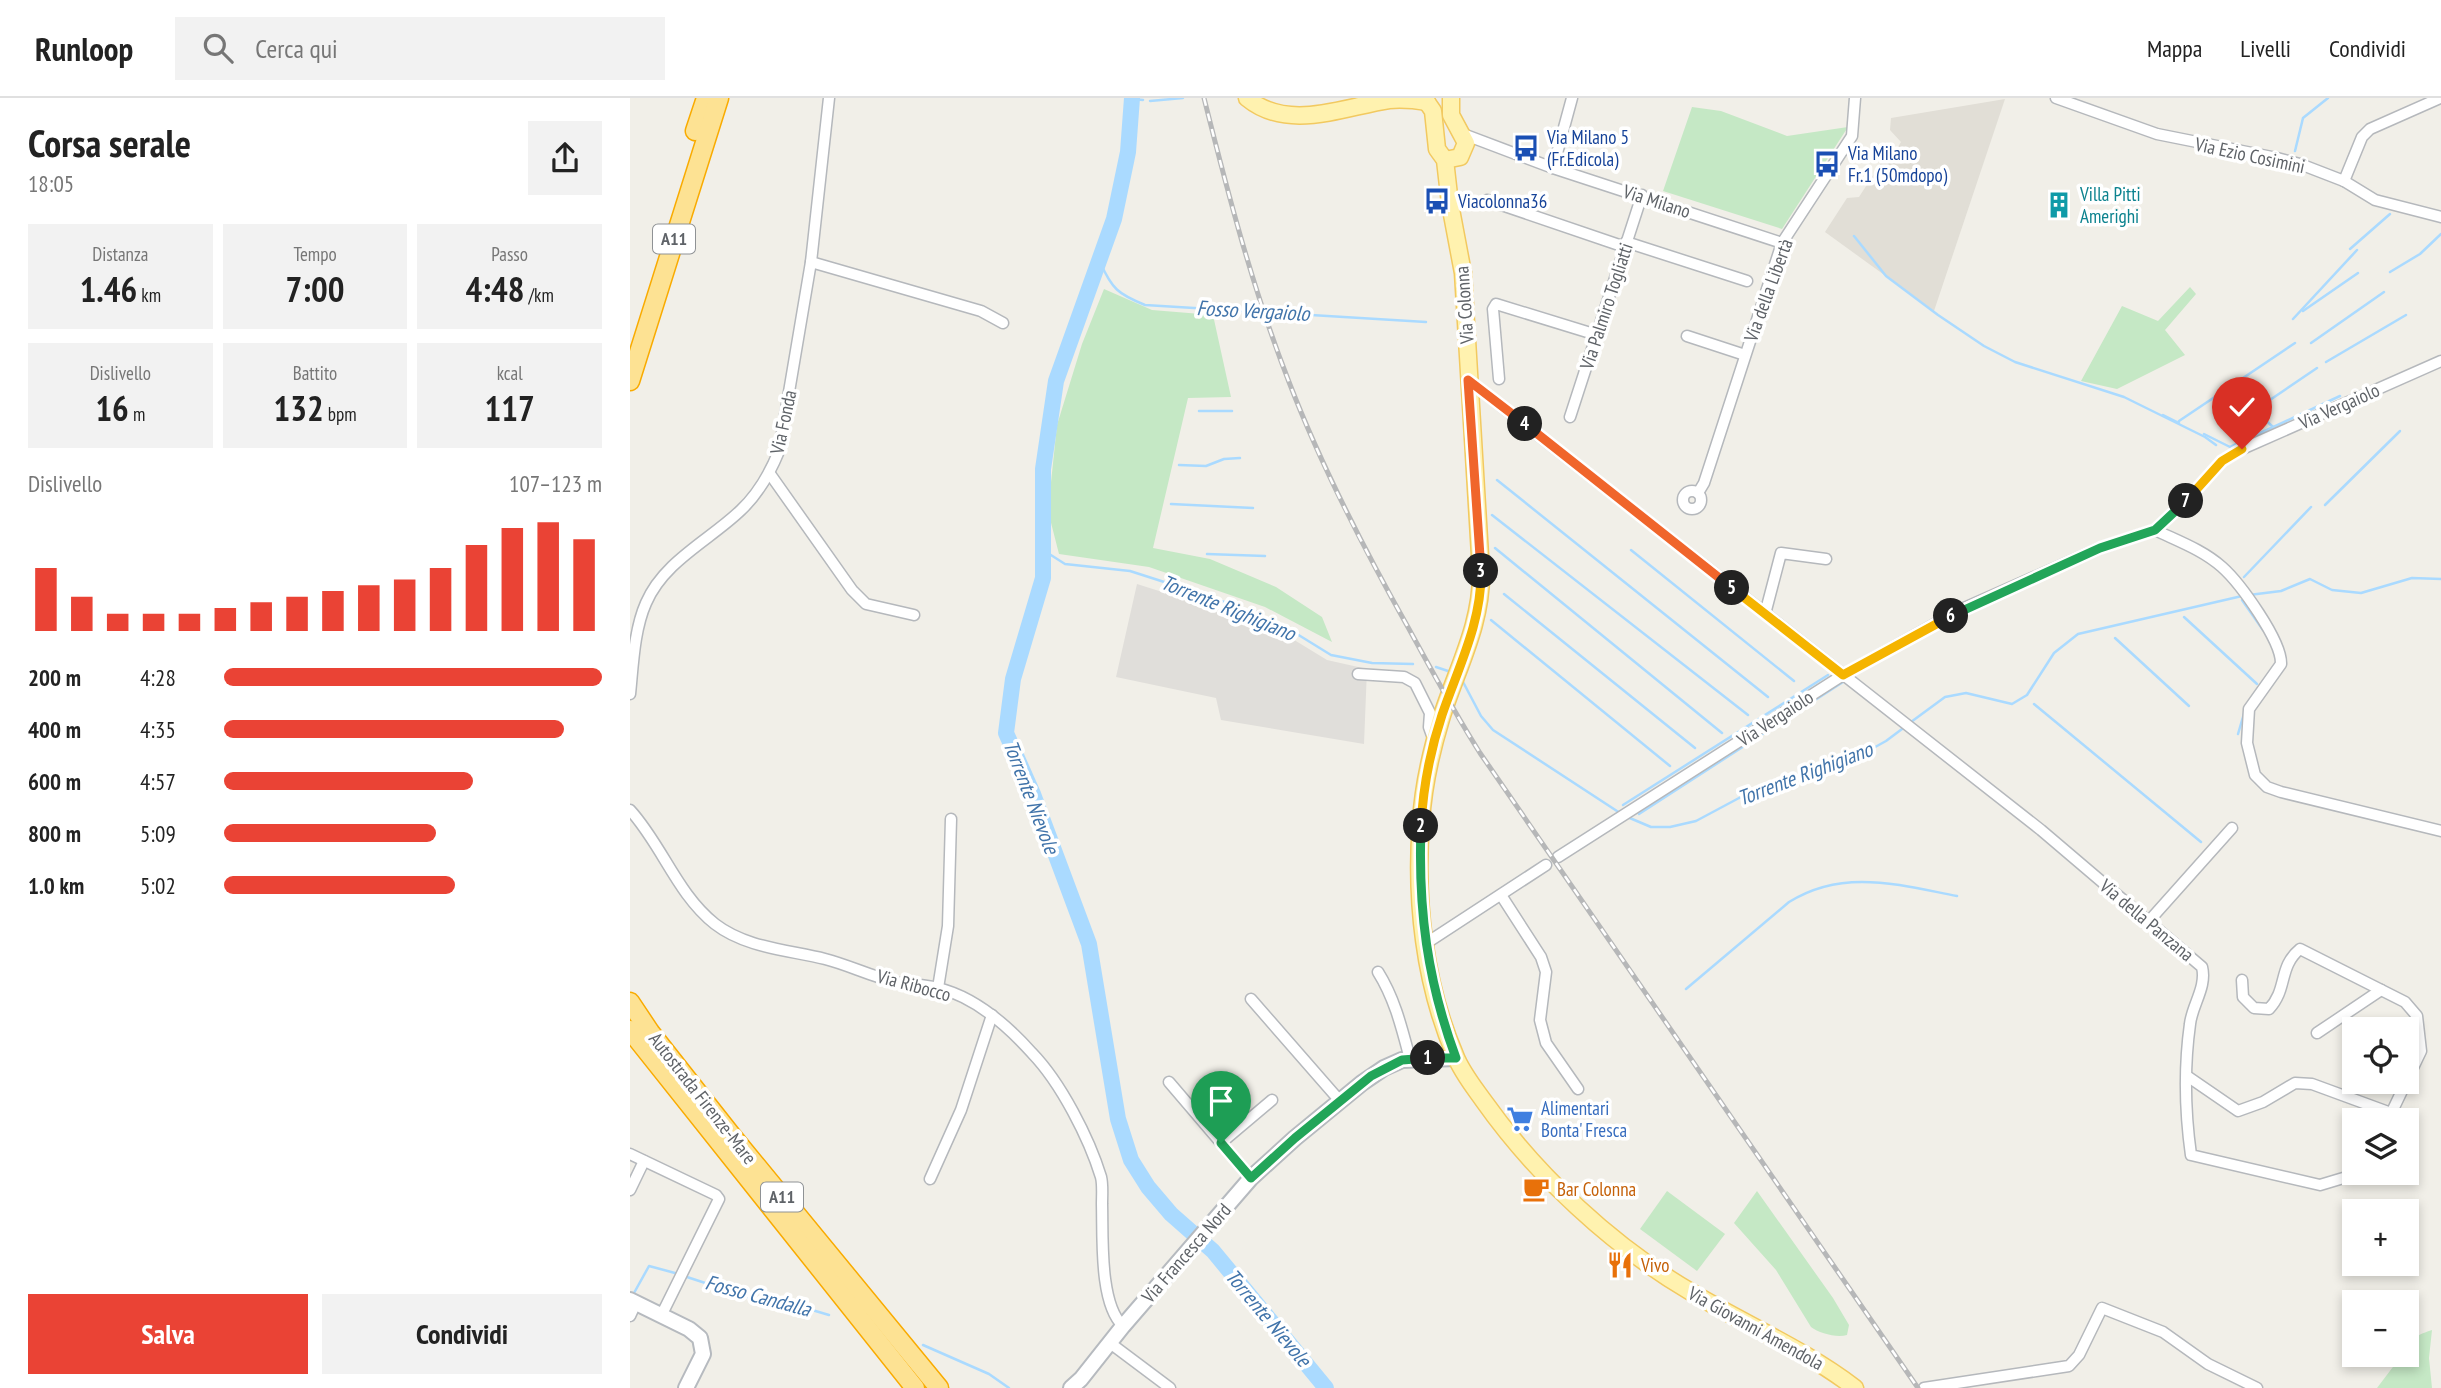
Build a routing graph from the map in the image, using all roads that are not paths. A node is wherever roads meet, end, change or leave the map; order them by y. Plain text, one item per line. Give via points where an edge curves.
1 (706, 98) edge
2 (719, 98) edge
3 (828, 98) edge
4 (1247, 98) edge
5 (1451, 98) edge
6 (1572, 98) edge
7 (1855, 98) edge
8 (2056, 98) edge
9 (2440, 98) edge
10 (1394, 99) edge
11 (1426, 100) edge
12 (1493, 146) junction
13 (1457, 151) junction
14 (1553, 168) junction
15 (2344, 181) junction
16 (1642, 195) junction
17 (1488, 200) dead end
18 (2441, 217) edge
19 (1782, 243) junction
20 (1626, 244) junction
21 (811, 262) junction
22 (1746, 281) dead end
23 (1003, 323) dead end
24 (1597, 335) junction
25 (1687, 336) dead end
26 (630, 340) edge
27 (1745, 355) junction
28 (2441, 361) edge
29 (1499, 379) dead end
30 (1468, 380) junction
31 (630, 381) edge
32 (1570, 417) dead end
33 (770, 474) junction
34 (1698, 493) dead end
35 (2155, 530) junction
36 (1826, 559) dead end
37 (1765, 614) junction
38 (914, 615) dead end
39 (1358, 674) dead end
40 (1843, 675) junction
41 (630, 694) edge
42 (1436, 715) junction
43 (630, 810) edge
44 (951, 819) dead end
45 (2232, 828) dead end
46 (2441, 831) edge
47 (1558, 857) dead end
48 (1546, 865) dead end
49 (1501, 895) junction
50 (2149, 922) junction
51 (1425, 944) junction
52 (1378, 972) dead end
53 (2242, 980) dead end
54 (938, 988) junction
55 (2381, 990) junction
56 (1251, 999) dead end
57 (630, 1002) edge
58 (992, 1015) junction
59 (630, 1030) edge
60 (2317, 1033) dead end
61 (1456, 1058) junction
62 (1410, 1059) junction
63 (2188, 1076) junction
64 (1170, 1082) dead end
65 (1578, 1089) dead end
66 (1272, 1100) dead end
67 (1340, 1101) junction
68 (2370, 1108) edge
69 (2393, 1108) edge
70 (1221, 1143) junction
71 (630, 1154) edge
72 (645, 1161) junction
73 (930, 1178) dead end
74 (1251, 1178) junction
75 (2342, 1178) edge
76 (630, 1189) edge
77 (632, 1306) edge
78 (661, 1316) junction
79 (1123, 1326) junction
80 (1110, 1343) junction
81 (686, 1388) edge
82 (915, 1388) edge
83 (939, 1388) edge
84 (1071, 1388) edge
85 (1170, 1388) edge
86 (1855, 1388) edge
87 (1924, 1388) edge
88 (2257, 1388) edge

1 - 26 highway, A11
2 - 31 highway, A11
3 - 21 street, Via Fonda
4 - 10 main road via 1278,114 1304,116
5 - 13 main road
6 - 14 street
7 - 19 street, Via della Libertà via 1852,136
8 - 15 street, Via Ezio Cosimini via 2157,134 2277,158
9 - 15 street via 2370,129 2361,137
10 - 11 main road
11 - 13 main road via 1434,116 1437,149
12 - 13 street
12 - 13 street, Via Milano
12 - 14 street, Via Milano
13 - 30 main road, Via Colonna via 1452,211 1464,285
14 - 16 street, Via Milano
15 - 18 street, Via Ezio Cosimini via 2375,200
16 - 19 street, Via Milano
16 - 20 street, Via Palmiro Togliatti
17 - 20 street
19 - 27 street, Via della Libertà
20 - 22 street
20 - 24 street, Via Palmiro Togliatti
21 - 23 street via 981,311
21 - 33 street, Via Fonda via 788,405
24 - 29 street via 1496,304
24 - 32 street, Via Palmiro Togliatti
25 - 27 street
27 - 34 street, Via della Libertà
28 - 35 street, Via Vergaiolo via 2232,455
30 - 37 street, Via della Panzana
30 - 42 main road, Via Colonna via 1481,587 1475,625
33 - 38 street via 866,604
33 - 41 street, Via Fonda via 742,509 676,562 646,603
35 - 40 street, Via Vergaiolo via 2100,548 1962,609
35 - 46 street via 2223,568 2277,645 2281,664 2249,709 2247,743 2255,775 2281,792
36 - 37 street via 1781,553
37 - 40 street, Via della Panzana
39 - 42 street via 1412,680
40 - 47 street, Via Vergaiolo
40 - 50 street, Via della Panzana via 2041,830
42 - 51 main road, Via Colonna via 1421,822
43 - 54 street, Via Ribocco via 685,893 716,925 754,943 825,959 895,982
44 - 54 street via 948,926
45 - 50 street
48 - 49 street
49 - 51 street
49 - 65 street via 1544,965 1540,1020 1546,1042
50 - 63 street, Via della Panzana via 2202,967 2203,979 2190,1022
51 - 61 main road, Via Colonna via 1437,1003
52 - 62 street via 1395,1006
53 - 55 street via 2244,997 2254,1008 2269,1009 2278,1000 2289,959 2300,949
54 - 58 street, Via Ribocco
55 - 60 street
55 - 69 street via 2405,1002 2417,1016 2421,1051
56 - 67 street
57 - 83 highway, Autostrada Firenze-Mare / A11 via 732,1136
58 - 73 street via 961,1110
58 - 79 street, Via Ribocco via 1033,1054 1076,1118 1101,1179 1104,1275 1115,1318
59 - 82 highway, Autostrada Firenze-Mare / A11
61 - 62 main road, Via Francesca Nord
61 - 86 main road, Via Giovanni Amendola via 1527,1156 1615,1238 1690,1292 1811,1357
62 - 67 main road, Via Francesca Nord via 1384,1068
63 - 68 street via 2238,1111 2295,1083 2312,1084
63 - 75 street, Via della Panzana via 2186,1119 2191,1155 2320,1185
64 - 70 street
66 - 70 street
67 - 74 main road, Via Francesca Nord
70 - 74 street
71 - 72 street
72 - 76 street
72 - 78 street via 718,1197
74 - 79 main road, Via Francesca Nord
77 - 78 main road
78 - 81 main road via 700,1338 703,1354
79 - 80 main road, Via Francesca Nord
80 - 84 main road, Via Francesca Nord
80 - 85 street
87 - 88 street via 2069,1366 2102,1308 2163,1332 2208,1364

